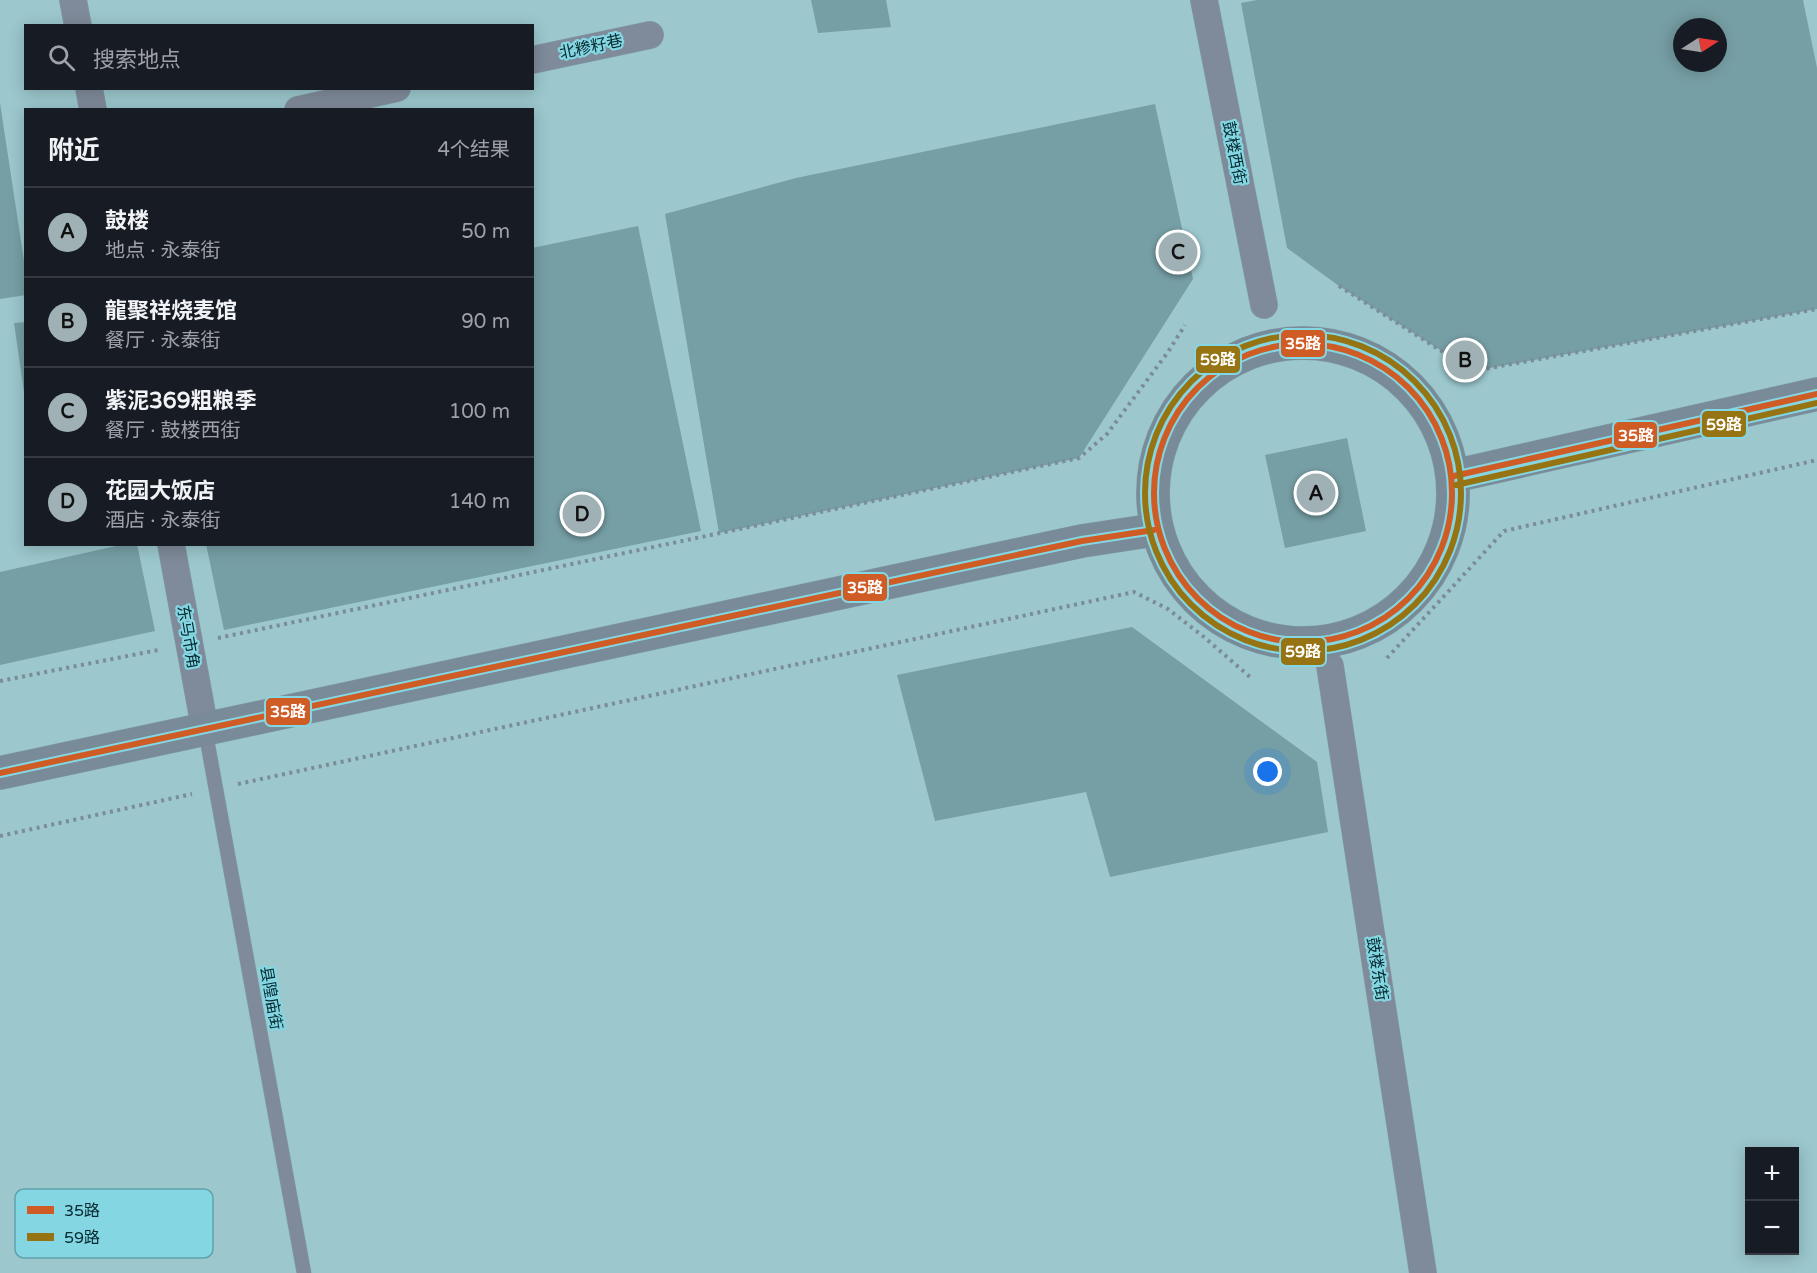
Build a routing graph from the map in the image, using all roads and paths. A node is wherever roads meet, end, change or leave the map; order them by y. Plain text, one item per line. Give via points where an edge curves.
1 (73, 0) edge
2 (1204, 0) edge
3 (78, 24) edge
4 (650, 35) dead end
5 (534, 60) edge
6 (89, 90) edge
7 (388, 90) edge
8 (93, 108) edge
9 (307, 108) edge
10 (1340, 286) dead end
11 (1264, 305) dead end
12 (1817, 309) edge
13 (1185, 325) dead end
14 (1817, 394) edge
15 (1817, 460) edge
16 (1454, 476) junction
17 (1154, 530) junction
18 (171, 546) edge
19 (189, 644) junction
20 (1388, 658) dead end
21 (1330, 666) dead end
22 (1250, 677) dead end
23 (0, 681) edge
24 (205, 729) junction
25 (0, 772) edge
26 (216, 789) junction
27 (0, 836) edge
28 (304, 1273) edge
29 (1423, 1273) edge

1 - 3 street
2 - 11 street, 鼓楼西街
4 - 5 street, 北糁籽巷
6 - 8 street
7 - 9 street
10 - 12 path via 1473,371
13 - 19 path via 1107,434 1079,458
14 - 16 main road
15 - 20 path via 1504,531
16 - 17 main road via 1443,543 1428,574 1405,606 1372,627 1340,639 1281,642 1216,615 1193,597 1171,571
16 - 17 main road via 1447,448 1416,392 1369,356 1313,342 1249,352 1204,379 1172,418 1153,483
17 - 24 main road via 1070,544
18 - 19 street, 东马市角
19 - 23 path
19 - 24 street, 东马市角
21 - 29 street, 鼓楼东街
22 - 26 path via 1168,609 1134,592
24 - 25 main road
24 - 26 lane, 县隍庙街
26 - 27 path
26 - 28 lane, 县隍庙街

